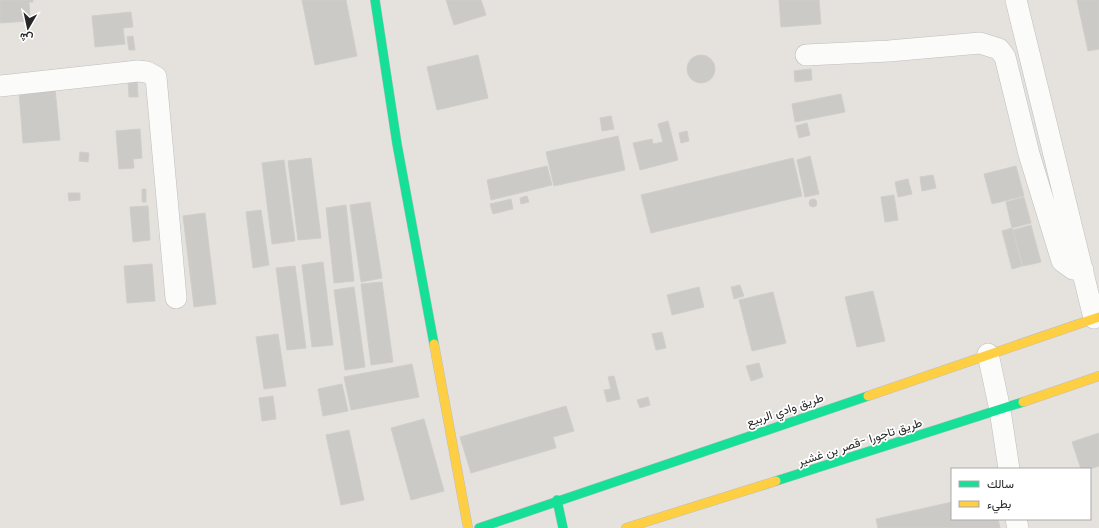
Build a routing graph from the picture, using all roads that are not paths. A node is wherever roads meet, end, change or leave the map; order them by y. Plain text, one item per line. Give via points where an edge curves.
1 (375, 0) edge
2 (1016, 0) edge
3 (806, 55) dead end
4 (0, 86) edge
5 (1083, 270) junction
6 (176, 298) dead end
7 (1097, 317) edge
8 (988, 354) junction
9 (1099, 376) edge
10 (1000, 410) junction
11 (1009, 468) edge
12 (557, 500) junction
13 (468, 528) edge
14 (479, 528) edge
15 (563, 528) edge
16 (626, 528) edge

1 - 13 main road via 397,144
2 - 5 street
3 - 5 street via 883,52 980,43 999,49 1005,57 1029,154 1060,256 1066,266
4 - 6 street via 138,71 148,72 156,77
5 - 7 street
7 - 8 main road, طريق وادي الربيع
8 - 10 street
8 - 12 main road, طريق وادي الربيع
9 - 10 main road, طريق تاجورا -قصر بن غشير
10 - 11 street
10 - 16 main road, طريق تاجورا -قصر بن غشير
12 - 14 main road, طريق وادي الربيع
12 - 15 main road

